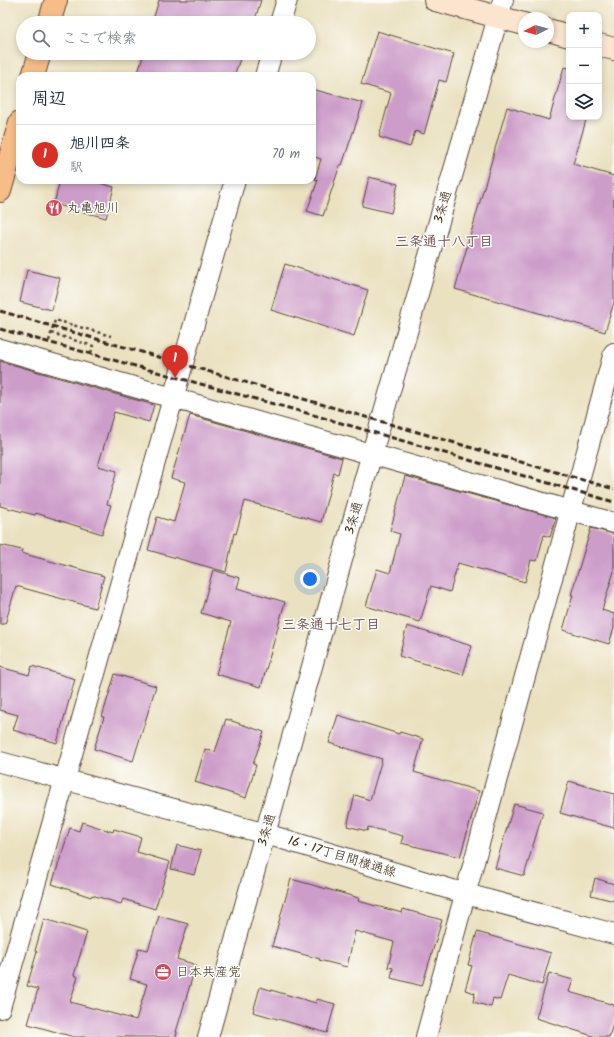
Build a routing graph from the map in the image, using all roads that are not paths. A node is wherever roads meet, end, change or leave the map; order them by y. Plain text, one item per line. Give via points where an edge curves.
1 (56, 0) edge
2 (287, 0) edge
3 (435, 0) edge
4 (500, 9) edge
5 (51, 16) edge
6 (282, 16) edge
7 (518, 20) edge
8 (554, 32) edge
9 (566, 35) edge
10 (602, 46) edge
11 (614, 49) edge
12 (38, 60) edge
13 (270, 60) edge
14 (34, 72) edge
15 (266, 72) edge
16 (16, 136) edge
17 (234, 184) edge
18 (0, 191) edge
19 (0, 349) edge
20 (614, 353) edge
21 (173, 397) junction
22 (372, 453) junction
23 (570, 510) junction
24 (614, 523) edge
25 (0, 762) edge
26 (65, 780) junction
27 (266, 834) junction
28 (466, 894) junction
29 (614, 934) edge
30 (0, 1008) edge
31 (208, 1037) edge
32 (426, 1037) edge

1 - 5 highway
2 - 6 street
3 - 4 street
4 - 7 street
4 - 22 street, 3条通
8 - 9 street
10 - 11 street
12 - 14 highway
13 - 15 street
16 - 18 highway
17 - 21 street
19 - 21 street
20 - 23 street
21 - 22 street
21 - 26 street
22 - 23 street
22 - 27 street, 3条通
23 - 24 street
23 - 28 street
25 - 26 street, 16・17丁目間横通線
26 - 27 street, 16・17丁目間横通線
26 - 30 street
27 - 28 street, 16・17丁目間横通線
27 - 31 street, 3条通
28 - 29 street, 16・17丁目間横通線
28 - 32 street

